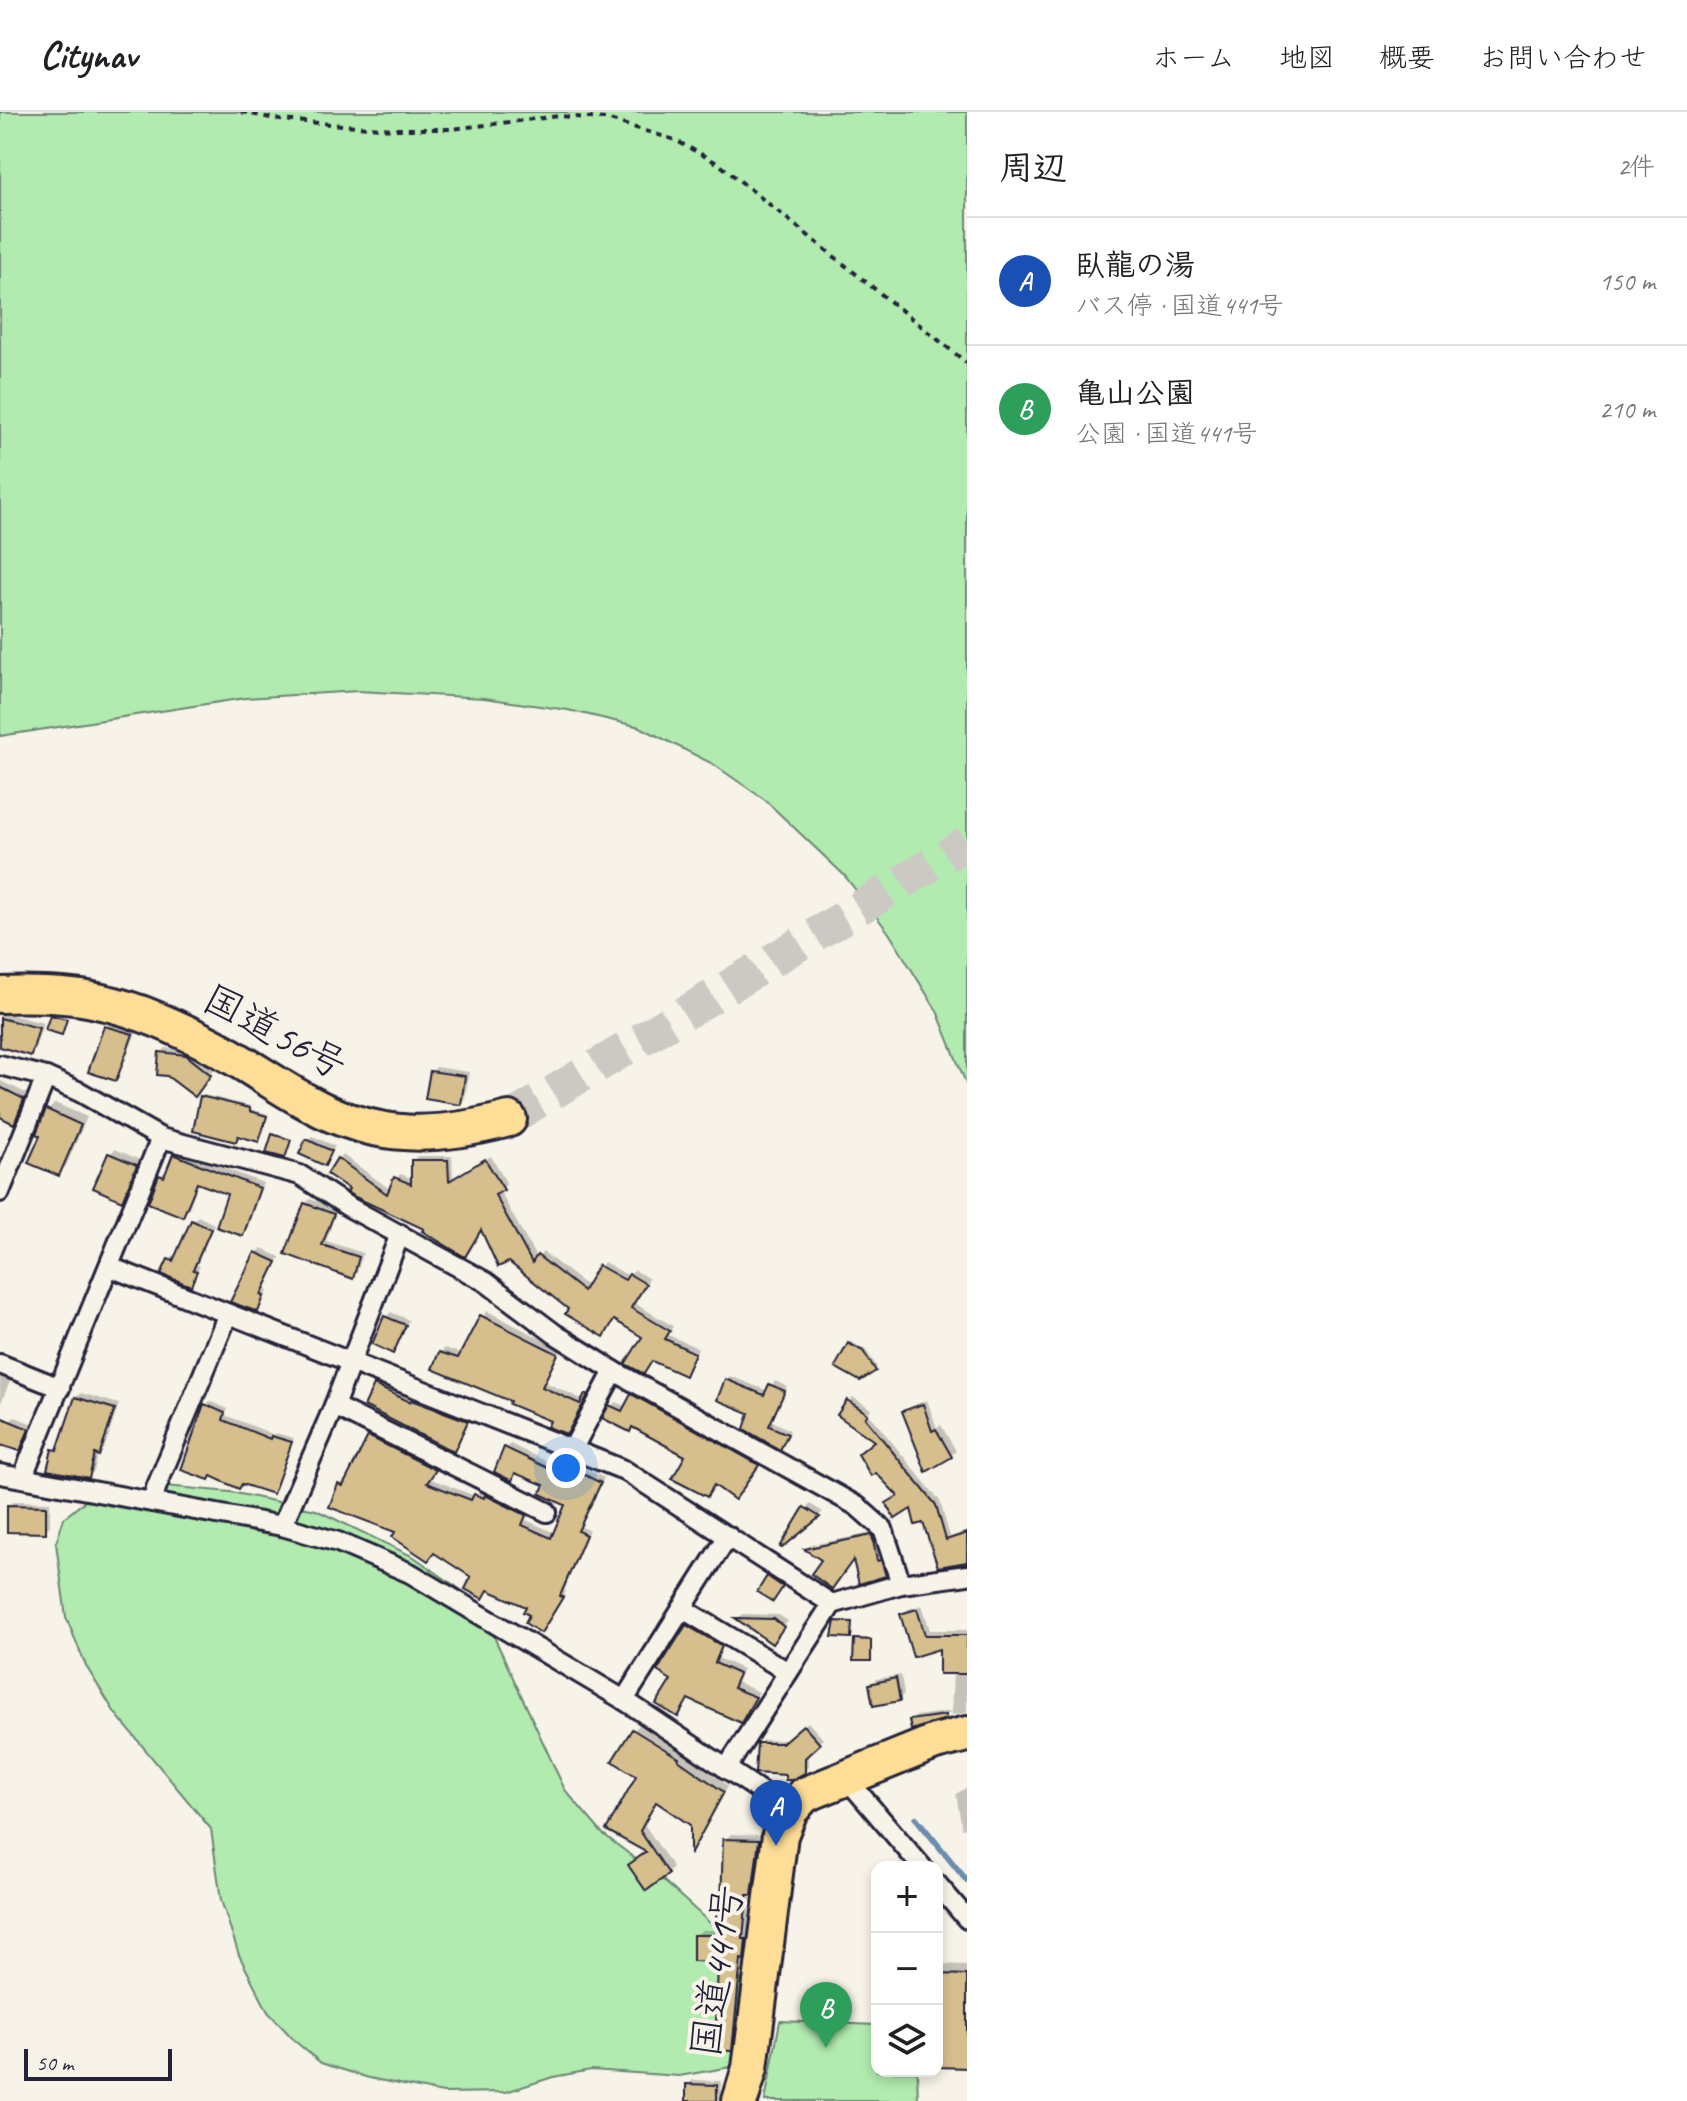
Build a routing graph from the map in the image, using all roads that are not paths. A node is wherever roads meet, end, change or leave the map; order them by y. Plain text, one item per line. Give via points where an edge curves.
1 (0, 995) edge
2 (0, 1065) edge
3 (46, 1077) junction
4 (509, 1119) tunnel mouth
5 (161, 1138) junction
6 (0, 1192) edge
7 (400, 1234) junction
8 (110, 1267) junction
9 (228, 1314) junction
10 (350, 1362) junction
11 (0, 1364) edge
12 (614, 1371) junction
13 (60, 1388) junction
14 (334, 1406) junction
15 (572, 1450) junction
16 (0, 1474) edge
17 (25, 1478) junction
18 (153, 1502) junction
19 (547, 1512) dead end
20 (282, 1526) junction
21 (728, 1536) junction
22 (967, 1575) edge
23 (901, 1584) junction
24 (832, 1604) junction
25 (683, 1609) junction
26 (788, 1672) junction
27 (624, 1700) junction
28 (967, 1734) edge
29 (726, 1769) junction
30 (847, 1779) junction
31 (790, 1811) junction
32 (917, 1861) edge
33 (943, 1891) edge
34 (967, 1919) edge
35 (740, 2101) edge

1 - 4 highway, 国道56号 via 96,1000 156,1020 216,1048 312,1105 369,1128 420,1134
2 - 3 street
3 - 5 street
3 - 6 street
5 - 7 street via 300,1175
5 - 8 street
7 - 10 street
7 - 12 street via 486,1282
8 - 9 street
8 - 13 street
9 - 10 street
9 - 18 street
10 - 14 street
10 - 15 street
11 - 13 street
12 - 15 street
12 - 23 street via 857,1506 883,1529
13 - 17 street
14 - 19 street
14 - 20 street
15 - 21 street via 624,1470
16 - 17 street
17 - 18 street
18 - 20 street
20 - 27 street via 338,1542 410,1573
21 - 24 street
21 - 25 street
22 - 23 street
23 - 24 street
24 - 26 street
25 - 26 street
25 - 27 street
26 - 29 street
27 - 29 street
28 - 30 highway
29 - 31 street
30 - 31 highway via 804,1795
30 - 32 street
31 - 35 highway, 国道441号 via 780,1835 750,2068
33 - 34 street

